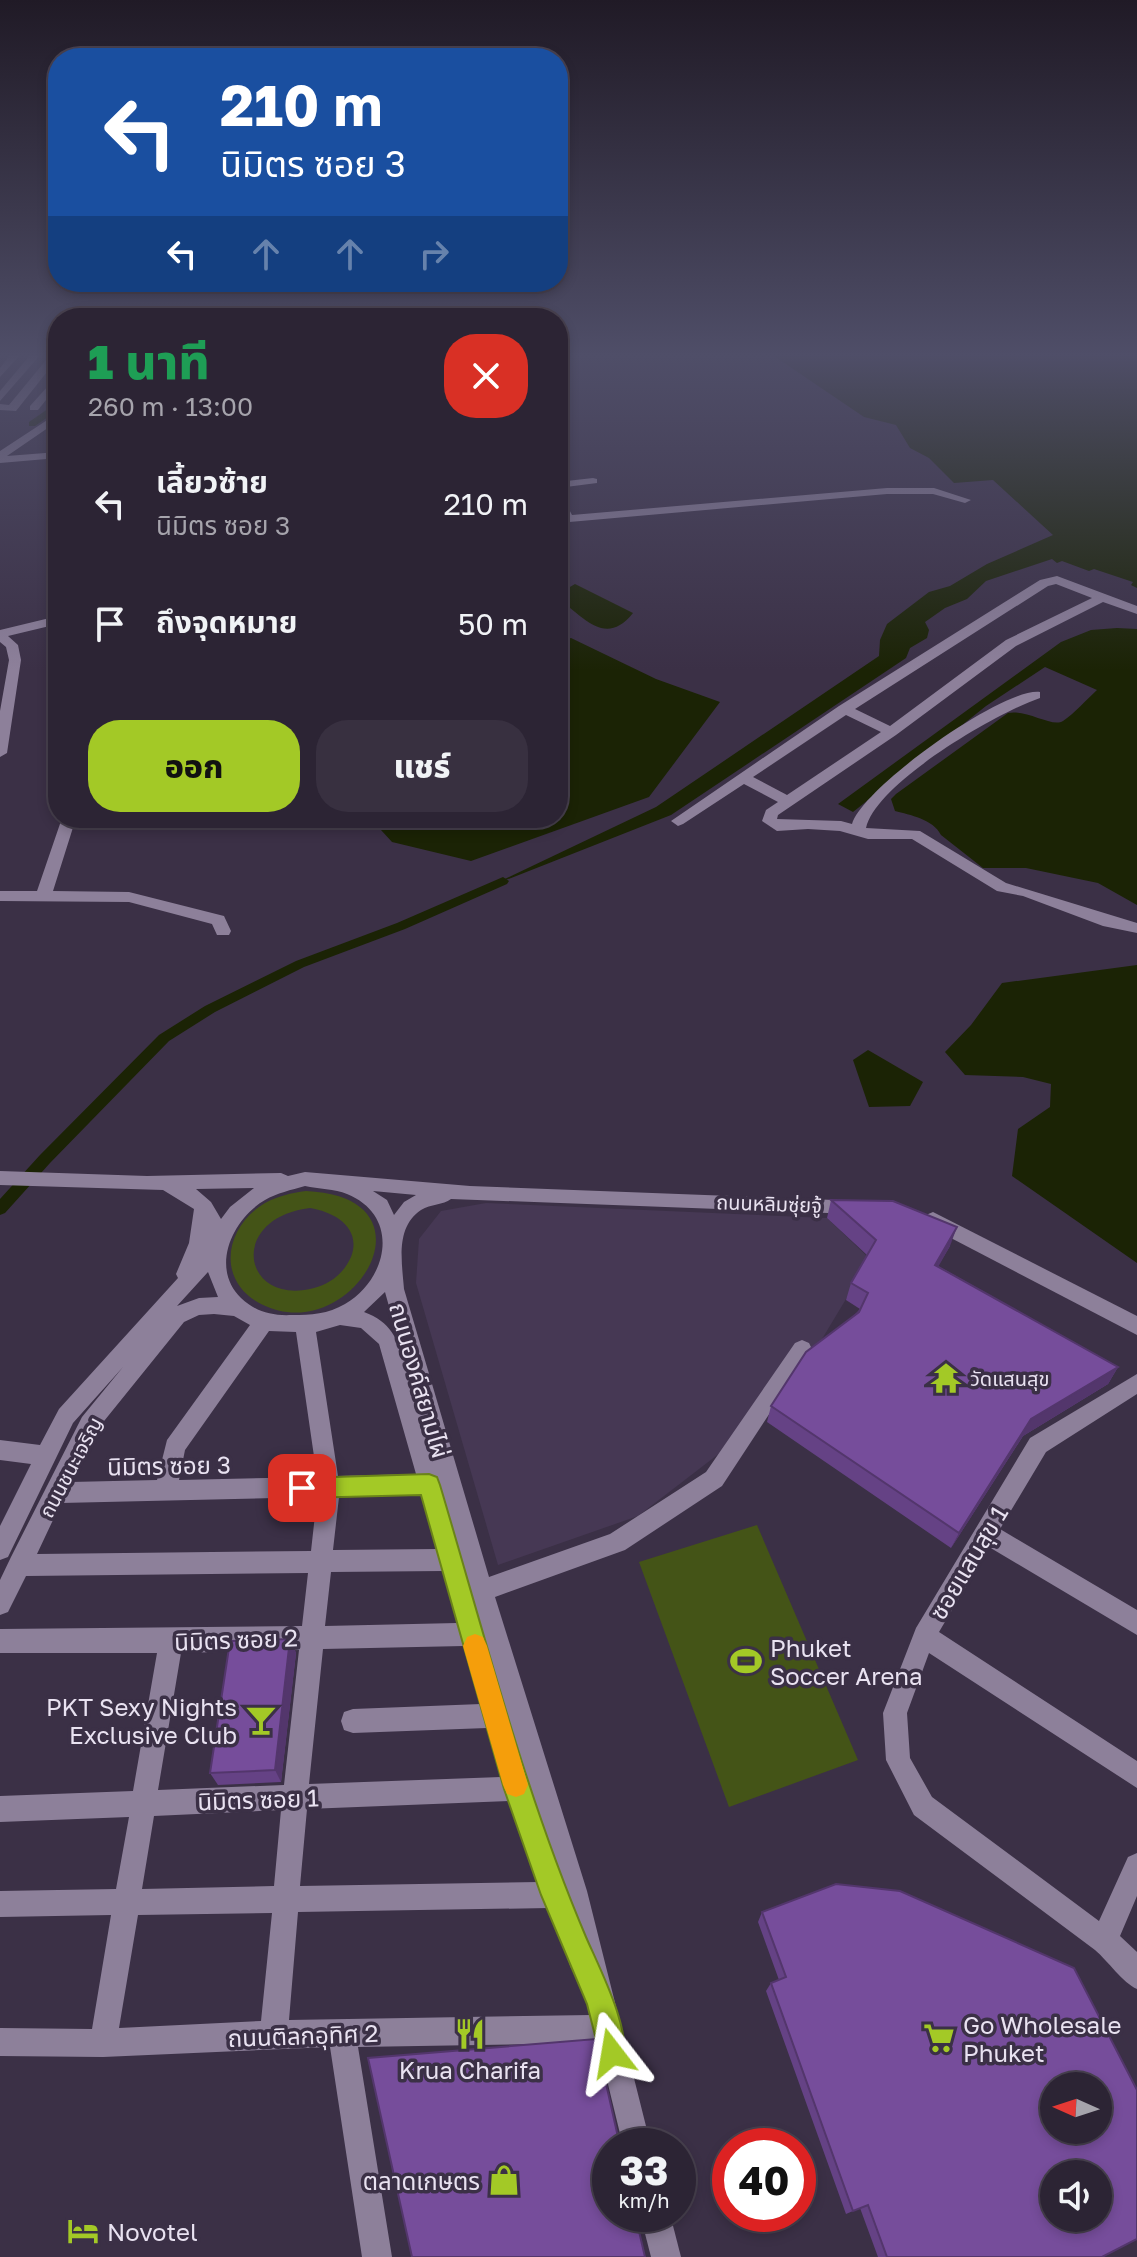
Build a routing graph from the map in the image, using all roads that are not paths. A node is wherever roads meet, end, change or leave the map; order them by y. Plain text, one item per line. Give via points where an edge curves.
1 (593, 481) dead end
2 (568, 484) edge
3 (965, 500) dead end
4 (568, 519) edge
5 (1105, 596) junction
6 (1137, 610) edge
7 (48, 623) edge
8 (0, 635) edge
9 (1035, 695) dead end
10 (844, 709) junction
11 (891, 732) junction
12 (0, 753) edge
13 (742, 777) junction
14 (789, 802) junction
15 (678, 821) dead end
16 (66, 828) edge
17 (858, 830) junction
18 (44, 894) junction
19 (0, 896) edge
20 (1137, 928) edge
21 (223, 931) dead end
22 (2, 1178) edge
23 (305, 1179) junction
24 (331, 1180) junction
25 (147, 1183) junction
26 (470, 1193) junction
27 (204, 1207) junction
28 (878, 1207) edge
29 (909, 1213) edge
30 (395, 1238) junction
31 (218, 1242) junction
32 (392, 1262) junction
33 (176, 1294) junction
34 (238, 1308) junction
35 (340, 1316) junction
36 (264, 1322) junction
37 (305, 1326) junction
38 (1137, 1326) edge
39 (802, 1349) dead end
40 (1137, 1383) edge
41 (0, 1450) edge
42 (46, 1456) junction
43 (439, 1484) junction
44 (329, 1487) junction
45 (166, 1492) junction
46 (55, 1493) junction
47 (986, 1533) junction
48 (0, 1549) edge
49 (450, 1560) junction
50 (320, 1561) junction
51 (19, 1565) junction
52 (482, 1591) junction
53 (0, 1604) edge
54 (1137, 1623) edge
55 (483, 1634) junction
56 (924, 1636) junction
57 (312, 1637) junction
58 (0, 1641) edge
59 (171, 1641) junction
60 (496, 1716) junction
61 (353, 1721) dead end
62 (1137, 1776) edge
63 (529, 1788) junction
64 (295, 1798) junction
65 (142, 1804) junction
66 (0, 1809) edge
67 (1137, 1866) edge
68 (554, 1895) junction
69 (286, 1899) junction
70 (0, 1904) edge
71 (127, 1904) junction
72 (1104, 1941) junction
73 (1137, 1975) edge
74 (603, 2016) junction
75 (342, 2033) junction
76 (274, 2034) junction
77 (0, 2042) edge
78 (103, 2043) junction
79 (632, 2128) edge
80 (660, 2232) edge
81 (377, 2257) edge
82 (666, 2257) edge

1 - 2 street
3 - 4 street via 934,491 887,491
5 - 6 street
5 - 10 street via 1057,580 1044,583
5 - 11 street via 1011,643
7 - 8 street
8 - 12 street via 12,645 15,660
9 - 17 street via 1017,699 927,756 869,804
10 - 11 street
10 - 13 street
11 - 14 street
13 - 14 street
13 - 15 street
14 - 17 street via 771,813 769,821 777,826
16 - 18 street
17 - 20 street via 915,834 1002,887
18 - 19 street
18 - 21 street via 129,897 218,920
22 - 25 street
23 - 24 street
23 - 25 street
23 - 31 street via 249,1201
24 - 26 street, ถนนหลิมซุ่ยจู้
24 - 30 street via 373,1198 387,1215
25 - 27 street via 191,1194
26 - 28 street, ถนนหลิมซุ่ยจู้
26 - 30 street, ถนนหลิมซุ่ยจู้ via 415,1203 398,1222
27 - 31 street
27 - 33 street via 199,1243
29 - 38 street via 925,1216
30 - 32 street
31 - 33 street, ถนนชนะเจริญ
31 - 34 street via 216,1267 222,1289
32 - 35 street via 380,1286
32 - 43 street, ถนนองค์สยามไผ่
33 - 42 street, ถนนชนะเจริญ via 66,1416
34 - 36 street
34 - 46 street, ถนนชนะเจริญ via 193,1306 177,1316 89,1424
35 - 37 street
35 - 43 street, ถนนองค์สยามไผ่ via 368,1321 382,1330
36 - 37 street
36 - 45 street via 175,1447
37 - 44 street
39 - 52 street via 714,1479 617,1542
40 - 47 street, ซอยแสนสุข 1 via 1038,1445
41 - 42 street
42 - 48 street, ถนนชนะเจริญ
43 - 44 street, นิมิตร ซอย 3
43 - 49 street, ถนนองค์สยามไผ่
43 - 52 street, ถนนองค์สยามไผ่
44 - 45 street, นิมิตร ซอย 3
44 - 50 street
45 - 46 street, นิมิตร ซอย 3
46 - 51 street, ถนนชนะเจริญ
47 - 54 street
47 - 56 street, ซอยแสนสุข 1
49 - 50 street
49 - 55 street, ถนนองค์สยามไผ่
50 - 51 street
50 - 57 street
51 - 53 street, ถนนชนะเจริญ
52 - 55 street, ถนนองค์สยามไผ่
55 - 57 street, นิมิตร ซอย 2
55 - 60 street, ถนนองค์สยามไผ่
55 - 63 street, ถนนองค์สยามไผ่
56 - 62 street
56 - 72 street, ซอยแสนสุข 1 via 895,1713 898,1760 923,1806
57 - 59 street, นิมิตร ซอย 2
57 - 64 street
58 - 59 street, นิมิตร ซอย 2
59 - 65 street
60 - 61 street
60 - 63 street, ถนนองค์สยามไผ่
63 - 64 street, นิมิตร ซอย 1
63 - 68 street, ถนนองค์สยามไผ่
63 - 74 street, ถนนองค์สยามไผ่ via 574,1891
64 - 65 street, นิมิตร ซอย 1
64 - 69 street
65 - 66 street, นิมิตร ซอย 1
65 - 71 street
67 - 72 street
68 - 69 street
68 - 74 street, ถนนองค์สยามไผ่
69 - 71 street
69 - 76 street
70 - 71 street
71 - 78 street
72 - 73 street, ซอยแสนสุข 1
74 - 75 street, ถนนติลกอุทิศ 2
74 - 79 street, ถนนองค์สยามไผ่
75 - 76 street, ถนนติลกอุทิศ 2
75 - 81 street
76 - 78 street, ถนนติลกอุทิศ 2
77 - 78 street, ถนนติลกอุทิศ 2
80 - 82 street

